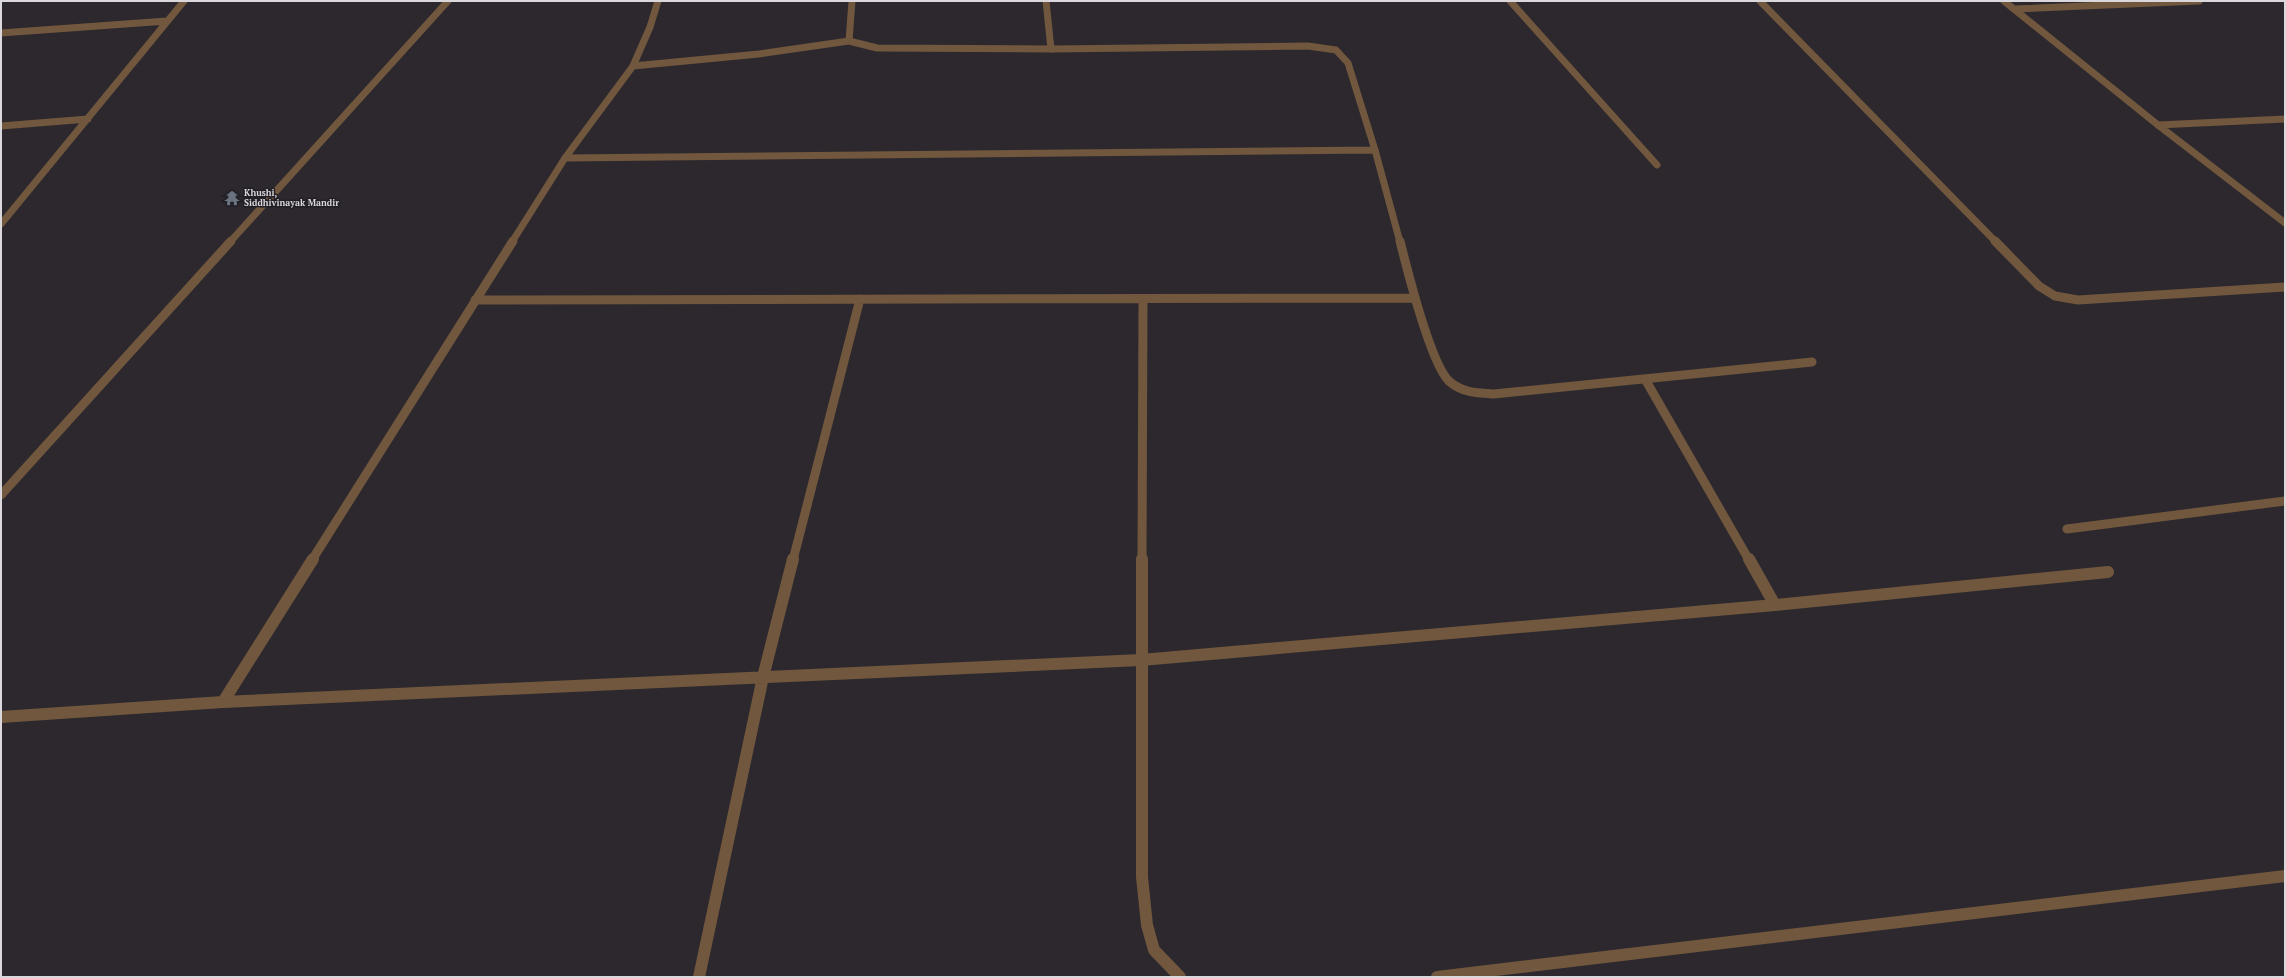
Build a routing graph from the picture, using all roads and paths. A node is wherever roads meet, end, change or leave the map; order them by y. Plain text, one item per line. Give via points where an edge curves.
1 (184, 1) edge
2 (448, 1) edge
3 (658, 1) edge
4 (852, 1) edge
5 (1046, 1) edge
6 (1510, 1) edge
7 (1760, 1) edge
8 (2004, 1) edge
9 (2199, 1) edge
10 (2014, 9) junction
11 (167, 21) junction
12 (1, 33) edge
13 (850, 40) junction
14 (1051, 49) junction
15 (633, 66) junction
16 (88, 119) junction
17 (2285, 119) edge
18 (2158, 125) junction
19 (1, 126) edge
20 (1375, 150) junction
21 (565, 158) junction
22 (1657, 164) dead end
23 (2285, 223) edge
24 (1, 224) edge
25 (2285, 287) edge
26 (1143, 298) junction
27 (1415, 298) junction
28 (860, 299) junction
29 (475, 300) junction
30 (1812, 362) dead end
31 (1645, 379) junction
32 (1, 495) edge
33 (2285, 501) edge
34 (2067, 529) dead end
35 (2108, 572) dead end
36 (1775, 604) junction
37 (1141, 660) junction
38 (763, 677) junction
39 (223, 702) junction
40 (1, 717) edge
41 (2285, 876) edge
42 (1446, 976) edge
43 (700, 977) edge
44 (1180, 977) edge

1 - 11 street
2 - 32 street
3 - 15 street
4 - 13 street
5 - 14 street
6 - 22 street
7 - 25 street via 2039,286 2055,296 2078,300
8 - 10 street
9 - 10 street
10 - 18 street
11 - 12 street
11 - 16 street
13 - 14 street via 877,48 909,50
13 - 15 street via 760,54
14 - 20 street via 1331,48 1342,54 1348,63
15 - 21 street
16 - 19 street
16 - 24 street
17 - 18 street
18 - 23 street
20 - 21 street
20 - 27 street
21 - 29 street
26 - 27 street
26 - 28 street
26 - 37 street
27 - 31 street via 1440,368 1450,382 1468,392 1494,394
28 - 29 street
28 - 38 street
29 - 39 street
30 - 31 street
31 - 36 street
33 - 34 street
35 - 36 street
36 - 37 street
37 - 38 street
37 - 44 street via 1142,876 1147,925 1154,950
38 - 39 street
38 - 43 street
39 - 40 street
41 - 42 street

